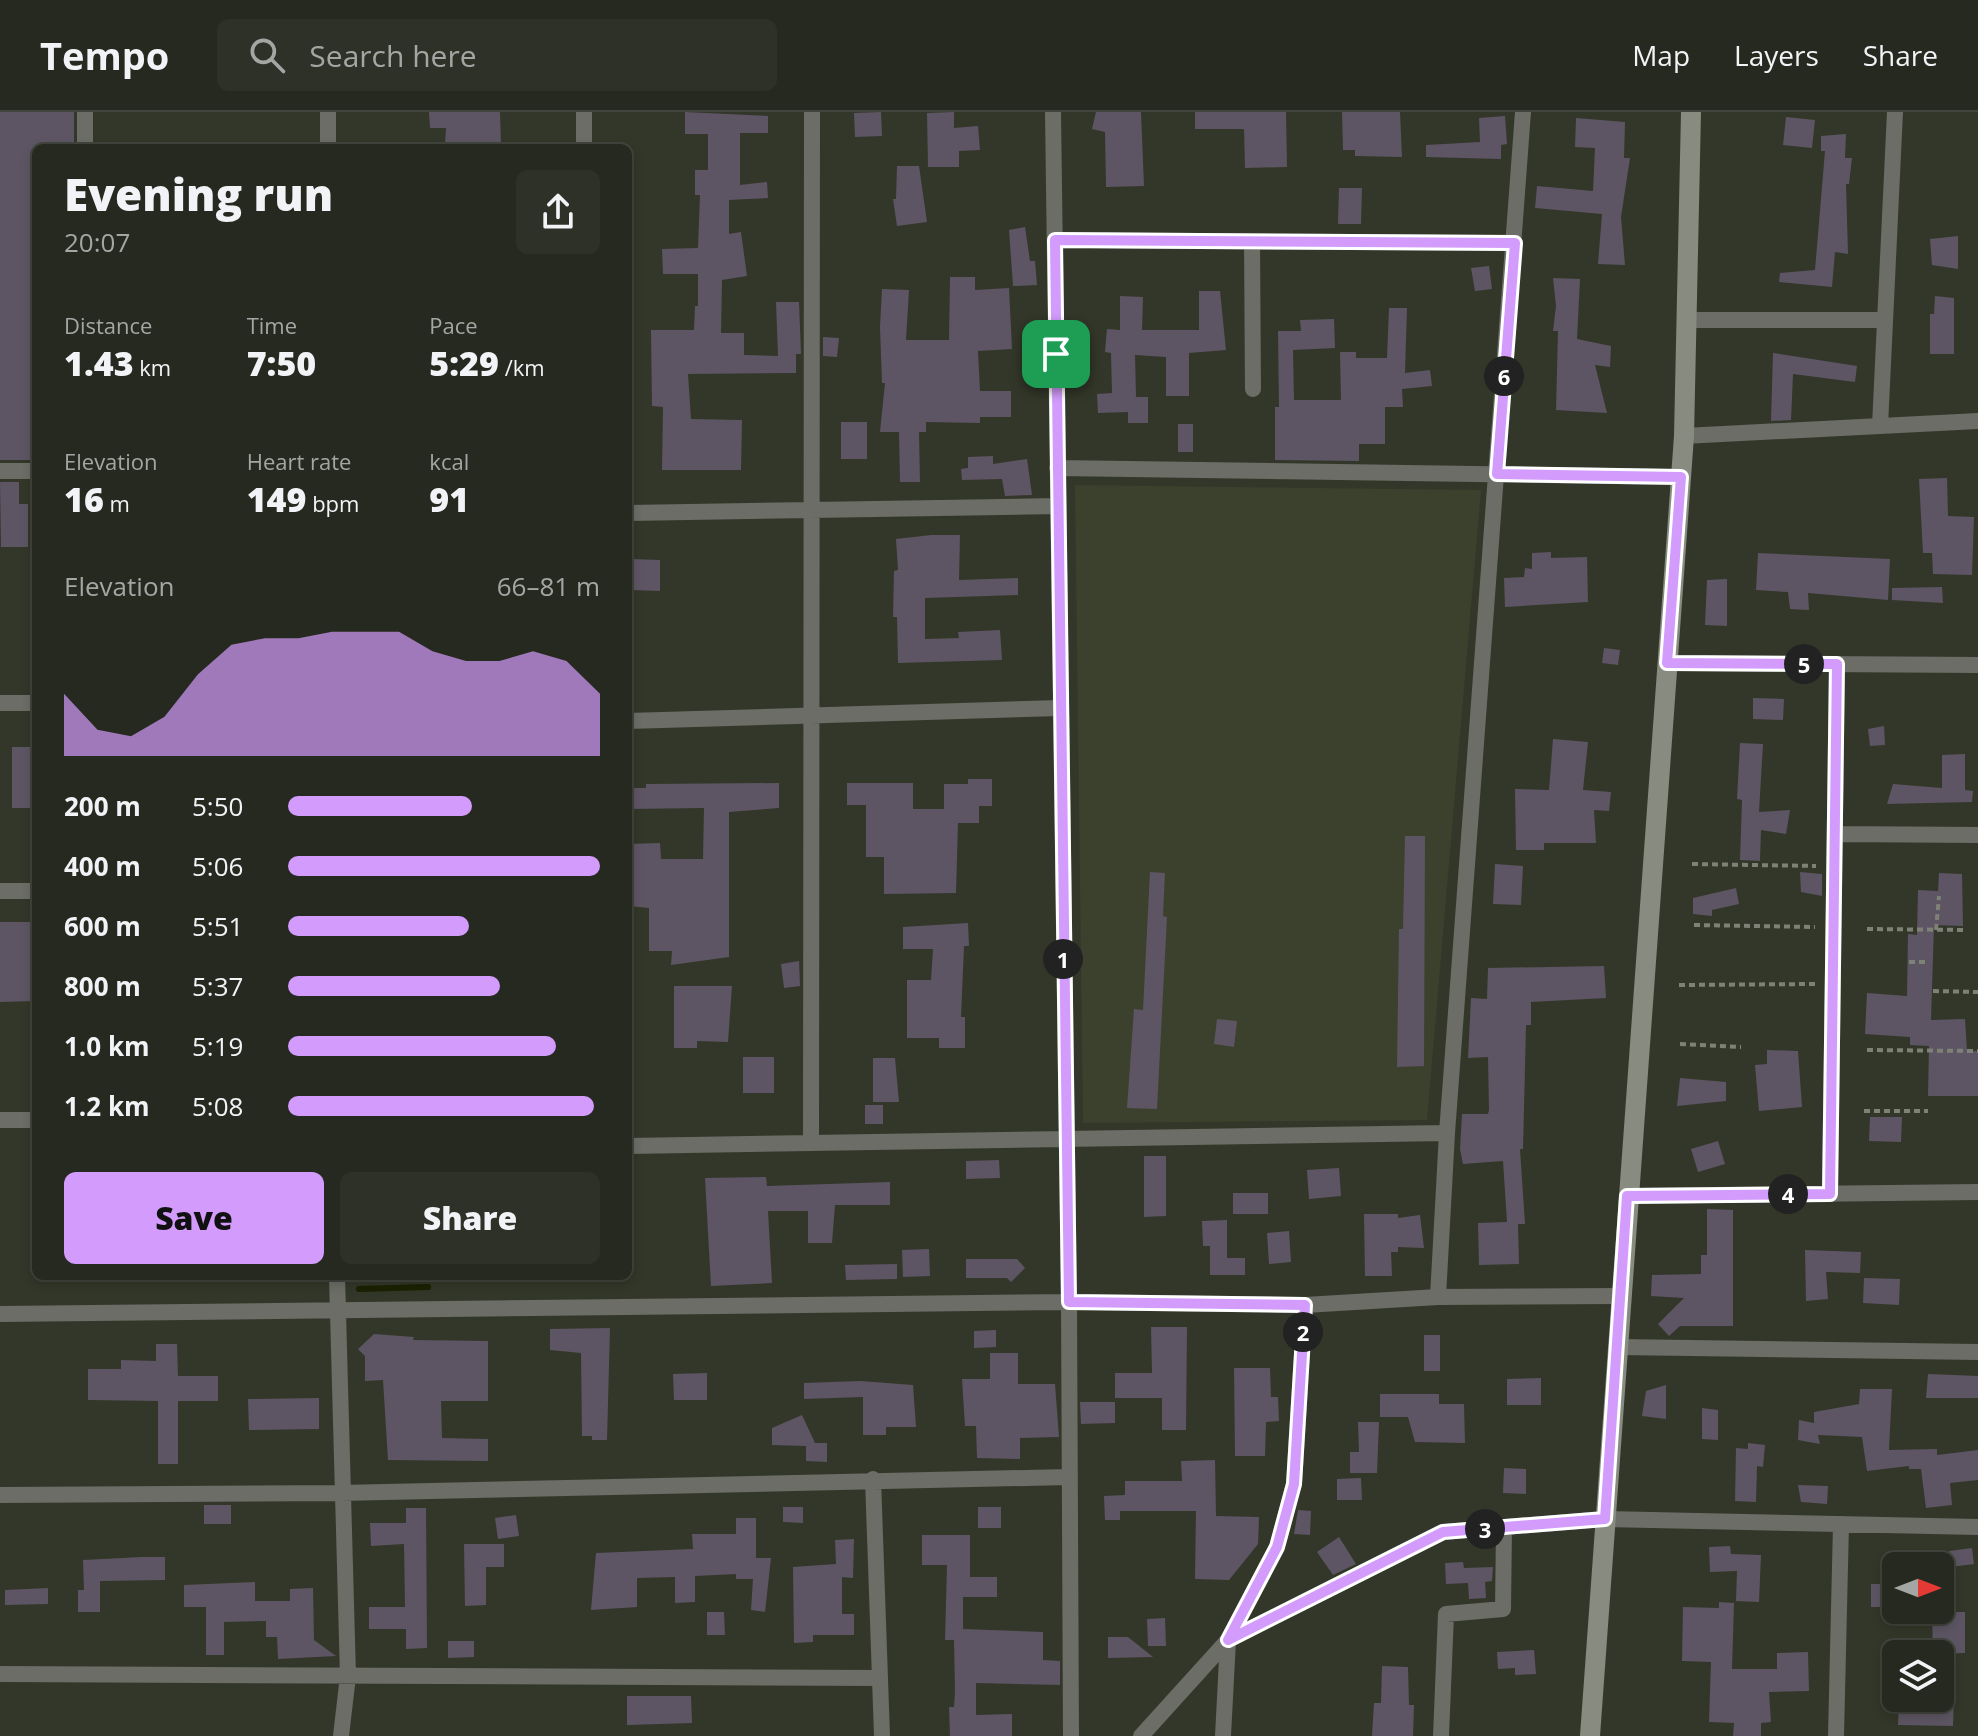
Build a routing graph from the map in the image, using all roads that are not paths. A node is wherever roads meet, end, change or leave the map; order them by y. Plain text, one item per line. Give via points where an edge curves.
1 (85, 112) edge
2 (328, 112) edge
3 (584, 112) edge
4 (812, 112) edge
5 (1053, 112) edge
6 (1523, 112) edge
7 (1691, 112) edge
8 (1895, 112) edge
9 (85, 144) edge
10 (328, 144) edge
11 (584, 144) edge
12 (1055, 240) junction
13 (1252, 242) junction
14 (1515, 243) junction
15 (1686, 320) junction
16 (1885, 320) junction
17 (1253, 389) dead end
18 (1978, 421) edge
19 (1880, 426) junction
20 (1684, 436) junction
21 (1057, 468) junction
22 (0, 471) edge
23 (32, 471) edge
24 (1497, 474) junction
25 (1681, 477) junction
26 (1058, 506) junction
27 (812, 510) junction
28 (632, 513) edge
29 (1667, 663) junction
30 (1837, 664) junction
31 (1978, 665) edge
32 (0, 703) edge
33 (32, 703) edge
34 (1060, 708) junction
35 (812, 715) junction
36 (632, 721) edge
37 (1835, 834) junction
38 (1978, 835) edge
39 (0, 891) edge
40 (32, 891) edge
41 (0, 1120) edge
42 (32, 1120) edge
43 (1447, 1133) junction
44 (1065, 1139) junction
45 (811, 1143) junction
46 (632, 1146) edge
47 (1978, 1192) edge
48 (1830, 1194) junction
49 (1627, 1196) junction
50 (337, 1280) edge
51 (1619, 1296) junction
52 (1438, 1297) junction
53 (1069, 1302) junction
54 (1305, 1305) junction
55 (338, 1312) junction
56 (0, 1314) edge
57 (1617, 1347) junction
58 (1978, 1352) edge
59 (1068, 1477) junction
60 (873, 1479) junction
61 (340, 1493) junction
62 (0, 1495) edge
63 (1605, 1519) junction
64 (1841, 1524) junction
65 (1504, 1527) junction
66 (1978, 1527) edge
67 (1228, 1640) junction
68 (0, 1674) edge
69 (348, 1676) junction
70 (880, 1678) junction
71 (341, 1736) edge
72 (882, 1736) edge
73 (1071, 1736) edge
74 (1141, 1736) edge
75 (1223, 1736) edge
76 (1441, 1736) edge
77 (1590, 1736) edge
78 (1836, 1736) edge

1 - 9 street
2 - 10 street
3 - 11 street
4 - 27 street
5 - 12 street
6 - 14 street
7 - 15 street
8 - 16 street
12 - 13 street
12 - 21 street
13 - 14 street
13 - 17 street
14 - 24 street
15 - 16 street
15 - 20 street
16 - 19 street
18 - 19 street
19 - 20 street
20 - 25 street
21 - 24 street
21 - 26 street
22 - 23 street
24 - 25 street
24 - 43 street
25 - 29 street
26 - 27 street
26 - 34 street
27 - 28 street
27 - 35 street
29 - 30 street
29 - 49 street
30 - 31 street
30 - 37 street
32 - 33 street
34 - 35 street
34 - 44 street
35 - 36 street
35 - 45 street
37 - 38 street
37 - 48 street
39 - 40 street
41 - 42 street
43 - 44 street
43 - 52 street
44 - 45 street
44 - 53 street
45 - 46 street
47 - 48 street
48 - 49 street
49 - 51 street
50 - 55 street
51 - 52 street
51 - 57 street
52 - 54 street
53 - 54 street
53 - 55 street
53 - 59 street
54 - 67 street via 1294,1484 1277,1547
55 - 56 street
55 - 61 street
57 - 58 street
57 - 63 street
59 - 60 street
59 - 73 street
60 - 61 street
60 - 70 street
61 - 62 street
61 - 69 street
63 - 64 street
63 - 65 street
63 - 77 street
64 - 66 street
64 - 78 street
65 - 67 street via 1443,1532
65 - 76 street via 1503,1609 1446,1614
67 - 74 street
67 - 75 street
68 - 69 street
69 - 70 street
69 - 71 street
70 - 72 street

